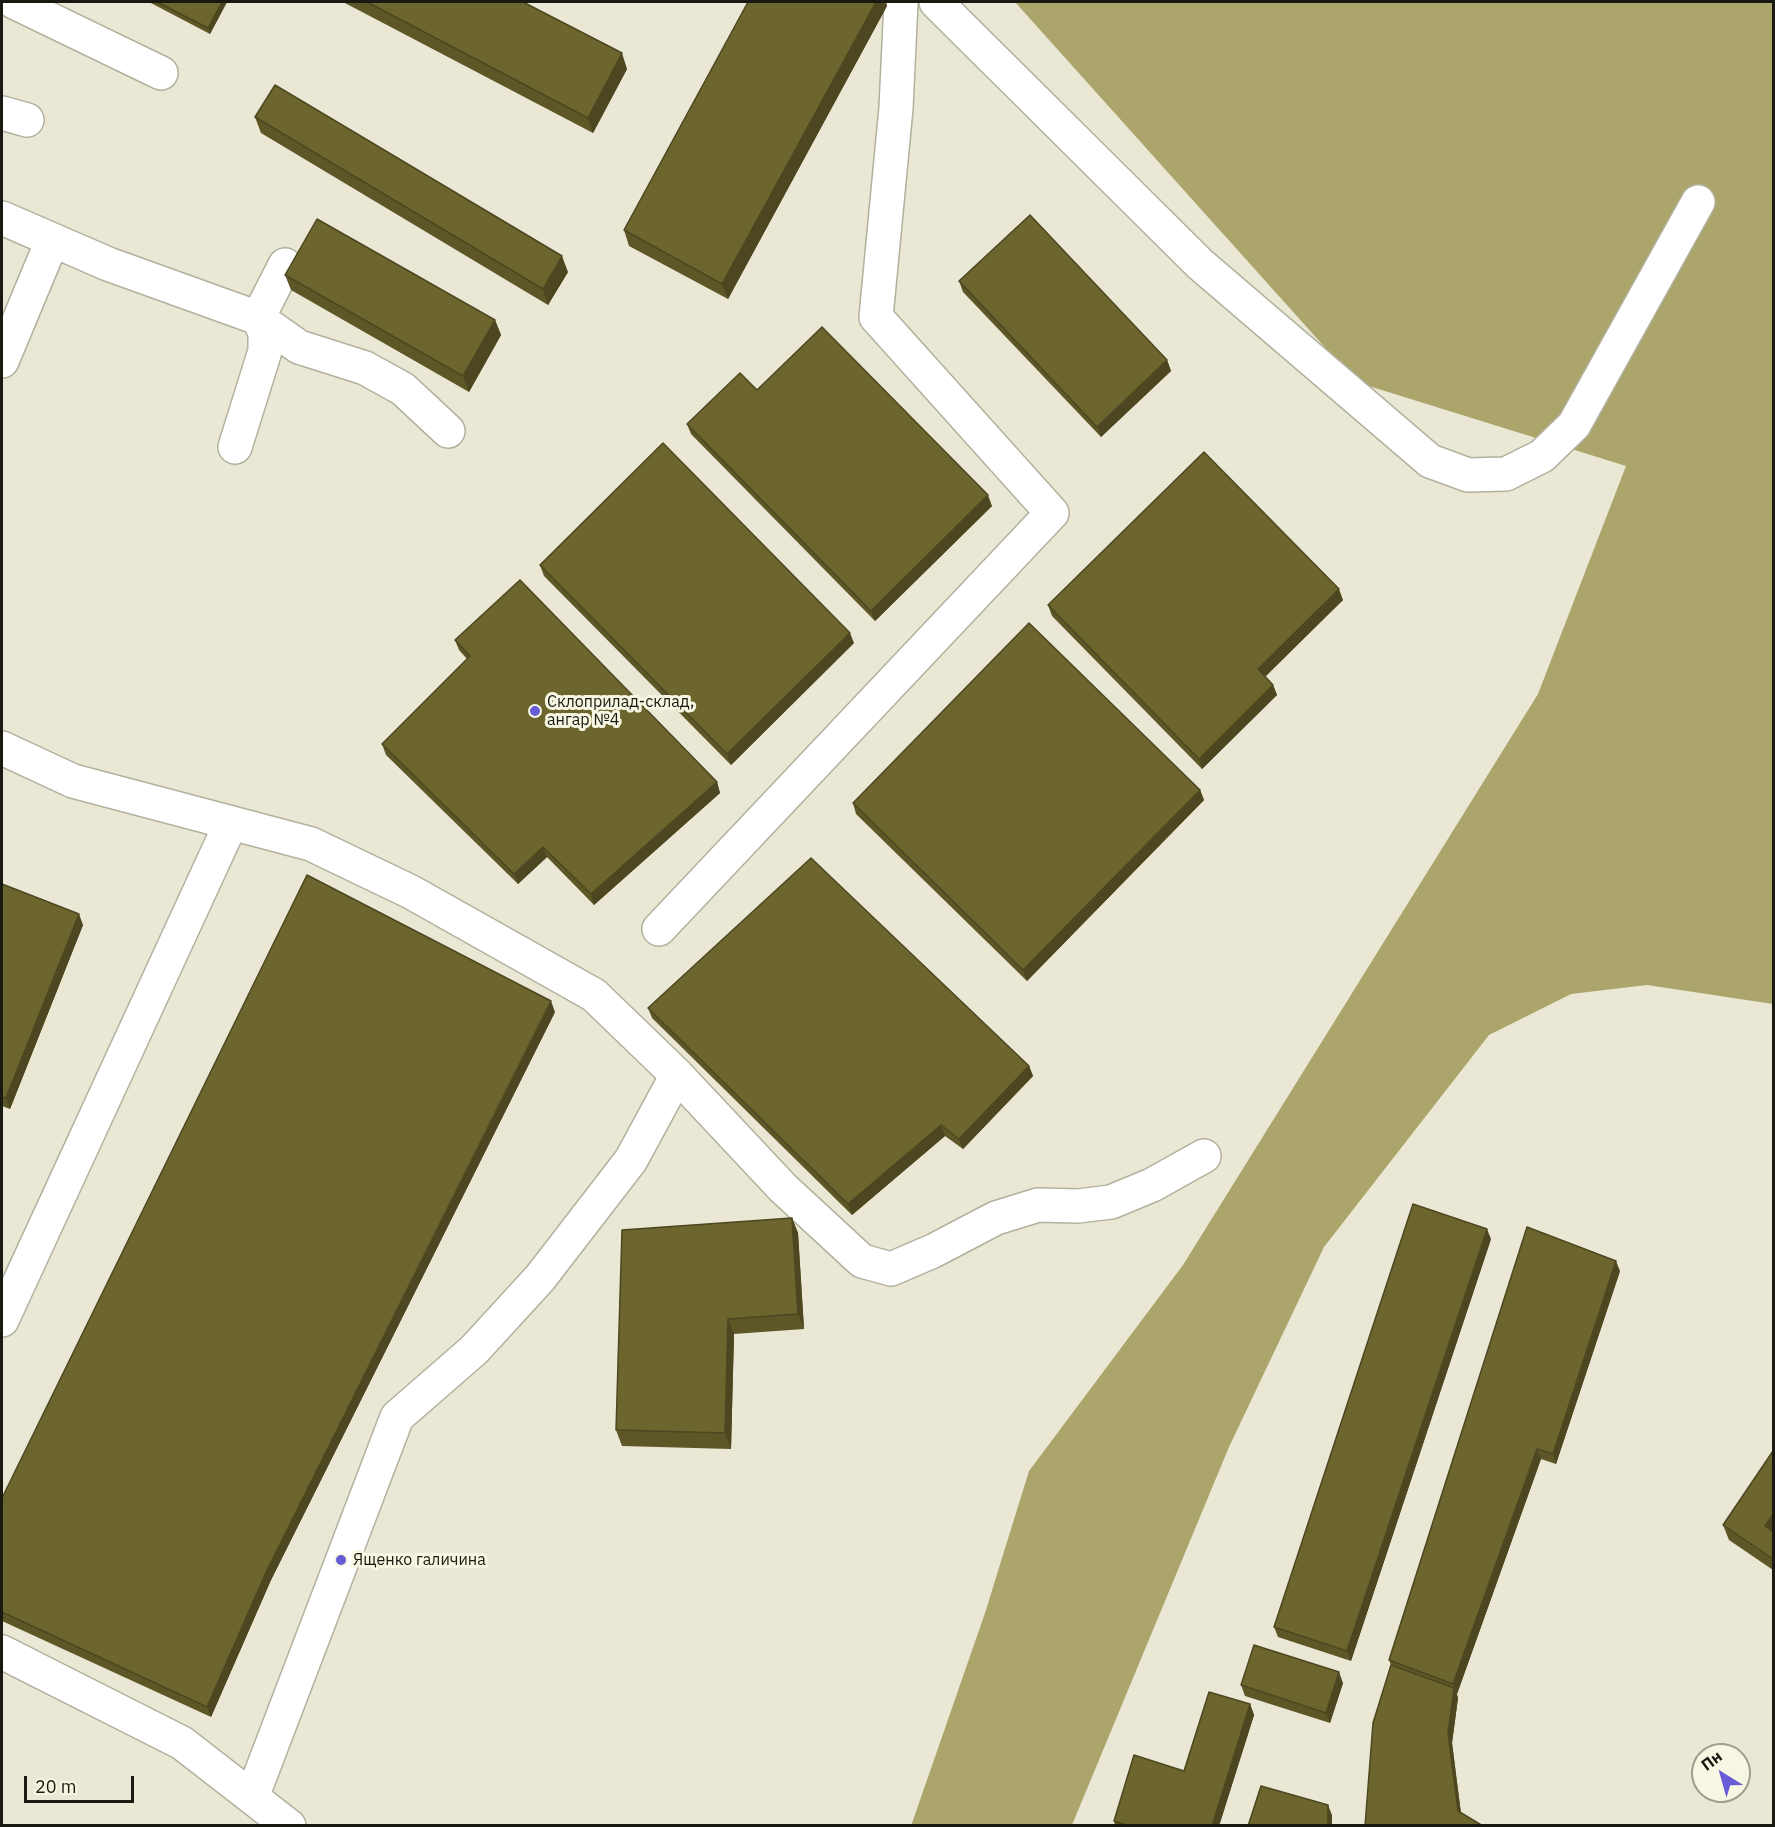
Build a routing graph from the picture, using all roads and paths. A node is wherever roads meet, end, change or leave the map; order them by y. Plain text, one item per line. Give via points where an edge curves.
1 (14, 2) edge
2 (901, 2) edge
3 (936, 2) edge
4 (161, 73) dead end
5 (1698, 202) dead end
6 (2, 218) edge
7 (52, 241) junction
8 (285, 265) dead end
9 (258, 318) junction
10 (2, 362) edge
11 (448, 431) dead end
12 (235, 447) dead end
13 (2, 748) edge
14 (231, 824) junction
15 (659, 929) dead end
16 (677, 1074) junction
17 (1204, 1156) dead end
18 (2, 1320) edge
19 (2, 1652) edge
20 (252, 1797) junction
21 (289, 1826) edge

1 - 4 lane
2 - 15 lane via 896,108 876,316 1052,513
3 - 5 lane via 1200,264 1430,461 1468,475 1506,474 1542,456 1574,425
6 - 7 lane
7 - 9 lane
7 - 10 lane
8 - 9 lane
9 - 11 lane via 299,347 365,369 403,389
9 - 12 lane via 266,332 265,351
13 - 14 lane via 73,781
14 - 16 lane via 311,844 411,892 594,995
14 - 18 lane
16 - 17 lane via 783,1188 862,1261 891,1269 996,1218 1038,1205 1111,1202
16 - 20 lane via 631,1160 540,1278 474,1350 397,1417
19 - 20 lane via 182,1743
20 - 21 lane

